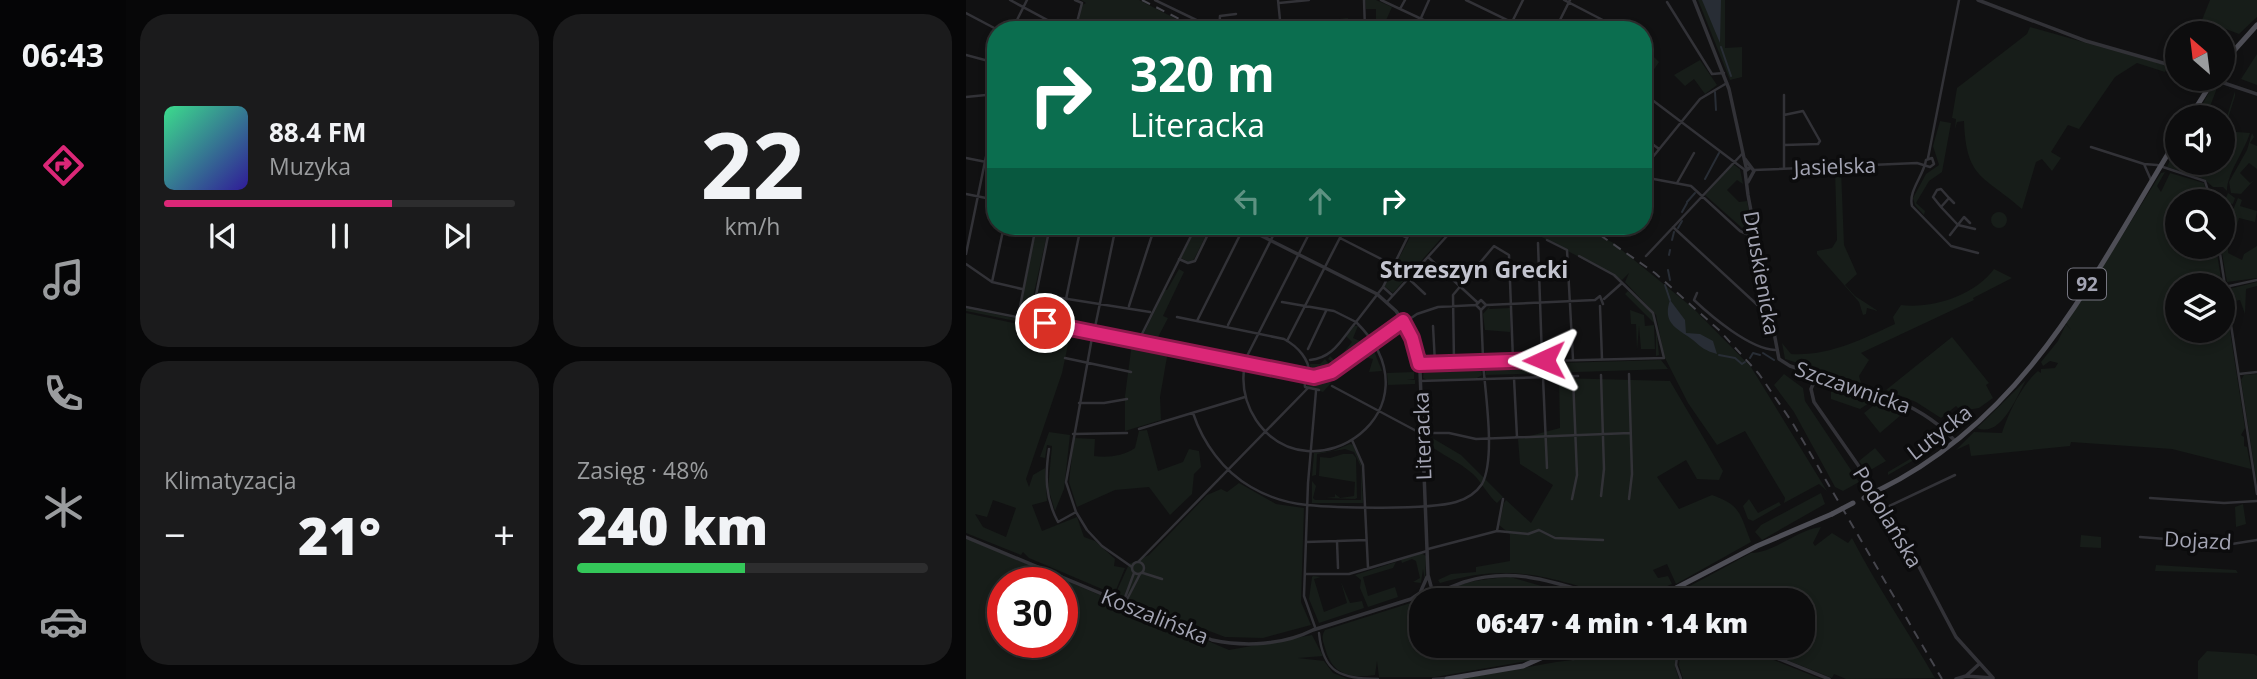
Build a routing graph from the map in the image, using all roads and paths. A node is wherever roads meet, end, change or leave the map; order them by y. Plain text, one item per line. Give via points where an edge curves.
1 (1010, 0) edge
2 (1027, 0) edge
3 (1075, 0) edge
4 (1155, 0) edge
5 (1309, 0) edge
6 (1364, 0) edge
7 (1381, 0) edge
8 (1405, 0) edge
9 (1429, 0) edge
10 (1466, 0) edge
11 (1523, 0) edge
12 (1564, 0) edge
13 (1694, 0) edge
14 (1959, 0) edge
15 (1978, 0) edge
16 (1278, 1) edge
17 (1569, 1) edge
18 (1166, 2) edge
19 (1667, 2) dead end
20 (1024, 7) junction
21 (1401, 9) junction
22 (966, 13) edge
23 (1236, 14) dead end
24 (1420, 18) junction
25 (1017, 21) edge
26 (1050, 21) edge
27 (1077, 21) edge
28 (1201, 21) edge
29 (1219, 21) edge
30 (1280, 21) edge
31 (1365, 21) edge
32 (1427, 21) edge
33 (1510, 21) edge
34 (1512, 21) edge
35 (1559, 21) edge
36 (1606, 21) edge
37 (987, 24) edge
38 (2257, 25) edge
39 (2235, 50) edge
40 (966, 55) edge
41 (987, 61) edge
42 (2165, 64) edge
43 (1724, 73) junction
44 (1727, 83) junction
45 (2235, 86) edge
46 (2257, 94) edge
47 (987, 95) edge
48 (1784, 96) dead end
49 (966, 97) edge
50 (1652, 100) edge
51 (1784, 115) junction
52 (1682, 122) junction
53 (1652, 144) edge
54 (1784, 145) junction
55 (2091, 147) dead end
56 (1659, 149) junction
57 (1694, 153) dead end
58 (1742, 155) junction
59 (966, 158) edge
60 (987, 158) edge
61 (1652, 158) edge
62 (2165, 158) edge
63 (1733, 161) junction
64 (986, 162) junction
65 (1929, 162) junction
66 (2144, 164) junction
67 (2160, 166) junction
68 (1784, 167) junction
69 (1749, 171) junction
70 (1652, 179) edge
71 (2151, 181) junction
72 (1677, 183) junction
73 (2207, 189) edge
74 (966, 194) edge
75 (1702, 195) junction
76 (978, 196) junction
77 (987, 198) edge
78 (1949, 198) junction
79 (1954, 203) dead end
80 (1941, 206) junction
81 (1969, 223) dead end
82 (1958, 225) junction
83 (1672, 227) junction
84 (1975, 229) dead end
85 (1002, 235) edge
86 (1034, 235) edge
87 (1048, 235) edge
88 (1079, 235) edge
89 (1114, 235) edge
90 (1152, 235) edge
91 (1191, 235) edge
92 (1208, 235) edge
93 (1239, 235) edge
94 (1261, 235) edge
95 (1274, 235) edge
96 (1308, 235) edge
97 (1400, 235) edge
98 (1409, 235) edge
99 (1448, 235) edge
100 (1950, 235) dead end
101 (1340, 237) joint
102 (1755, 238) junction
103 (1407, 239) junction
104 (1271, 240) junction
105 (1547, 240) dead end
106 (1538, 243) dead end
107 (1978, 253) dead end
108 (966, 254) edge
109 (1298, 254) junction
110 (1579, 256) dead end
111 (1646, 256) dead end
112 (1428, 257) junction
113 (1179, 258) junction
114 (966, 264) edge
115 (1393, 265) junction
116 (1325, 268) junction
117 (1408, 278) junction
118 (2257, 279) edge
119 (992, 282) junction
120 (1623, 283) junction
121 (2235, 284) edge
122 (1459, 285) junction
123 (1383, 287) junction
124 (1023, 290) junction
125 (1697, 293) dead end
126 (1036, 294) junction
127 (1377, 294) junction
128 (1425, 294) dead end
129 (1392, 295) junction
130 (1066, 299) junction
131 (1604, 299) junction
132 (1595, 300) junction
133 (1571, 301) junction
134 (1282, 302) dead end
135 (1387, 302) junction
136 (1541, 302) junction
137 (1100, 303) junction
138 (1477, 303) junction
139 (1511, 303) junction
140 (1486, 305) junction
141 (1129, 306) junction
142 (1305, 306) junction
143 (1452, 306) junction
144 (1600, 306) junction
145 (966, 307) edge
146 (1327, 310) junction
147 (1481, 310) junction
148 (1152, 312) junction
149 (1765, 312) dead end
150 (1018, 317) junction
151 (1177, 317) dead end
152 (1031, 320) junction
153 (1197, 321) junction
154 (1403, 321) junction
155 (1356, 322) junction
156 (1228, 325) junction
157 (1433, 326) dead end
158 (1093, 332) junction
159 (1259, 332) junction
160 (1287, 341) junction
161 (1374, 341) junction
162 (1138, 342) junction
163 (2234, 343) edge
164 (1308, 349) dead end
165 (1775, 350) junction
166 (1065, 358) dead end
167 (1573, 359) junction
168 (1602, 359) junction
169 (1310, 360) dead end
170 (1483, 360) junction
171 (1513, 360) junction
172 (1542, 360) junction
173 (1781, 360) joint
174 (1245, 361) junction
175 (1087, 363) junction
176 (1435, 363) junction
177 (1454, 363) junction
178 (1419, 364) junction
179 (1131, 372) dead end
180 (2257, 372) edge
181 (1601, 374) dead end
182 (1629, 374) dead end
183 (1817, 374) junction
184 (2239, 374) junction
185 (1304, 375) junction
186 (1309, 376) junction
187 (1543, 377) junction
188 (1514, 378) junction
189 (1484, 379) junction
190 (1420, 381) junction
191 (1332, 386) dead end
192 (1306, 387) junction
193 (1245, 397) junction
194 (1127, 399) dead end
195 (1079, 403) junction
196 (1379, 412) junction
197 (1193, 413) junction
198 (1139, 429) dead end
199 (1264, 430) junction
200 (1127, 433) dead end
201 (1630, 433) junction
202 (1073, 434) junction
203 (1422, 434) junction
204 (1603, 434) junction
205 (1575, 435) junction
206 (1546, 436) junction
207 (1517, 437) junction
208 (1487, 438) junction
209 (1352, 440) junction
210 (1956, 442) junction
211 (1049, 449) dead end
212 (1311, 450) junction
213 (1547, 468) dead end
214 (1227, 469) junction
215 (1955, 475) dead end
216 (2257, 494) edge
217 (1601, 496) dead end
218 (2150, 498) dead end
219 (1503, 499) dead end
220 (1572, 499) dead end
221 (1629, 499) dead end
222 (2257, 501) edge
223 (1307, 505) junction
224 (1425, 505) junction
225 (1364, 507) junction
226 (1881, 510) junction
227 (1076, 512) junction
228 (1497, 531) junction
229 (966, 537) edge
230 (2140, 537) dead end
231 (1366, 540) junction
232 (1603, 540) dead end
233 (2257, 540) edge
234 (1337, 541) junction
235 (1306, 542) junction
236 (1427, 550) junction
237 (1140, 562) junction
238 (1132, 566) junction
239 (1338, 568) dead end
240 (1368, 568) junction
241 (1142, 572) junction
242 (1134, 573) junction
243 (1306, 574) junction
244 (1428, 575) junction
245 (1162, 579) dead end
246 (1424, 587) joint
247 (1432, 587) junction
248 (1444, 588) joint
249 (1574, 588) edge
250 (1676, 588) edge
251 (1409, 600) edge
252 (1123, 604) junction
253 (1317, 631) junction
254 (1541, 658) edge
255 (1566, 658) edge
256 (1585, 658) edge
257 (1677, 658) edge
258 (1777, 658) edge
259 (1975, 669) junction
260 (1985, 674) junction
261 (1456, 677) junction
262 (1378, 679) edge
263 (1433, 679) edge
264 (1447, 679) edge
265 (1681, 679) edge
266 (1829, 679) edge
267 (1956, 679) edge
268 (1994, 679) edge

1 - 20 street
2 - 20 street
3 - 27 street via 1082,3
4 - 18 street
5 - 16 street
6 - 31 street
7 - 21 street
8 - 21 street
9 - 24 street
10 - 33 street
11 - 34 street
12 - 17 street
13 - 43 street
14 - 65 street
15 - 42 street via 2086,41
16 - 30 street
17 - 35 street
17 - 36 street
18 - 28 street
19 - 43 street via 1712,74
20 - 25 street
20 - 26 street
21 - 24 street
22 - 37 street
23 - 29 street via 1220,16
24 - 32 street
38 - 39 main road
40 - 41 street
43 - 44 street
44 - 52 street via 1700,99
44 - 58 street
45 - 46 street
47 - 49 street
48 - 51 street
50 - 52 street
51 - 54 street
51 - 54 street via 1803,111 1819,143
52 - 56 street
52 - 63 street
53 - 56 street
54 - 68 street
55 - 66 street
56 - 61 street
57 - 72 street
58 - 63 street
58 - 69 street
59 - 64 street
60 - 64 street
62 - 67 main road, Lutycka / 92
63 - 69 street
63 - 75 street
64 - 76 street
65 - 68 street, Jasielska
65 - 107 street via 1910,199 1912,206 1951,246
66 - 67 street
66 - 71 street
67 - 71 main road, Lutycka / 92
67 - 73 street via 2205,181
68 - 69 street, Jasielska
69 - 102 street, Druskienicka
70 - 72 street
71 - 210 main road, Lutycka / 92 via 2042,356
72 - 75 street
74 - 76 street
75 - 83 street
75 - 102 street
76 - 77 street
76 - 108 street
78 - 79 street
78 - 80 street
78 - 80 street via 1937,190 1933,197
80 - 82 street
81 - 82 street via 1964,217
82 - 84 street
82 - 100 street
83 - 111 street
83 - 149 street
85 - 119 street
86 - 124 street
87 - 126 street
88 - 130 street
89 - 137 street
90 - 141 street
91 - 113 street
92 - 113 street via 1195,261
93 - 153 street
94 - 104 street, Literacka
95 - 104 street
96 - 109 street
97 - 103 street
98 - 103 street
99 - 112 street
101 - 115 street
101 - 116 street
102 - 165 street, Druskienicka
103 - 115 street
104 - 109 street, Literacka
104 - 156 street
105 - 133 street via 1567,250
106 - 136 street
109 - 116 street, Literacka
109 - 159 street
110 - 120 street
112 - 117 street
112 - 122 street
113 - 148 street
114 - 119 street
115 - 123 street
116 - 127 street, Literacka
116 - 142 street
117 - 128 street
117 - 129 street
118 - 121 street
119 - 124 street
120 - 131 street
120 - 168 street via 1656,316 1664,358
122 - 138 street
122 - 139 street via 1494,246 1509,255
122 - 143 street
123 - 127 street
123 - 129 street
124 - 150 street
125 - 165 street, Szczawnicka via 1694,300 1727,327
126 - 130 street
126 - 152 street
127 - 135 street, Literacka
127 - 155 street
129 - 135 street
130 - 137 street
131 - 132 street via 1598,296
131 - 144 street
132 - 133 street
132 - 144 street
133 - 136 street
133 - 167 street
134 - 142 street
135 - 154 street, Literacka
136 - 139 street
136 - 172 street
137 - 141 street
137 - 158 street
138 - 140 street
138 - 143 street
138 - 147 street
139 - 140 street
139 - 171 street
140 - 147 street
141 - 148 street
142 - 146 street
142 - 160 street
143 - 154 street
143 - 177 street
144 - 168 street
145 - 150 street
146 - 155 street
146 - 164 street
147 - 170 street
148 - 162 street
150 - 152 street
151 - 153 street
152 - 158 street
153 - 156 street
154 - 161 street
154 - 178 street, Literacka
155 - 161 street
155 - 169 street via 1330,353 1321,360
156 - 159 street
157 - 176 street
158 - 162 street
158 - 175 street
159 - 160 street
159 - 174 street
160 - 186 street via 1309,364
161 - 186 street via 1328,375
161 - 196 street via 1385,373
162 - 174 street
163 - 184 street
165 - 173 street, Druskienicka
166 - 175 street
167 - 168 street
167 - 172 street
170 - 171 street
170 - 177 street
170 - 189 street
171 - 172 street
173 - 183 street, Szczawnicka
174 - 185 street
174 - 193 street
175 - 179 street
175 - 195 street
176 - 177 street
176 - 178 street
178 - 190 street, Literacka
180 - 184 street
181 - 204 street
182 - 201 street
183 - 210 street, Szczawnicka via 1918,409
183 - 226 street, Podolańska via 1811,389 1813,400 1858,465
184 - 216 street
185 - 186 street
185 - 192 street
187 - 188 street
187 - 205 street via 1575,376
187 - 206 street
188 - 189 street
188 - 207 street
189 - 190 street
189 - 208 street
190 - 203 street, Literacka
191 - 196 street
192 - 199 street
192 - 212 street via 1316,391
193 - 197 street
193 - 199 street
194 - 195 street
195 - 202 street
196 - 203 street
196 - 209 street
197 - 198 street
197 - 214 street via 1208,445
199 - 212 street via 1286,444
199 - 214 street
200 - 202 street
201 - 204 street
201 - 221 street
202 - 227 street via 1066,482
203 - 208 street
203 - 224 street, Literacka
204 - 205 street
204 - 217 street
205 - 206 street
205 - 220 street via 1577,475
206 - 207 street
206 - 213 street
207 - 208 street
208 - 224 street via 1487,466 1482,484 1473,494 1456,502
209 - 212 street via 1334,448
209 - 225 street via 1362,461
210 - 250 main road, Lutycka / 92, bridge via 1922,467 1864,498
211 - 227 street via 1046,483 1052,511 1058,522
212 - 223 street
214 - 223 street via 1261,492
214 - 237 street
215 - 226 street
218 - 222 street, Dojazd
219 - 228 street
223 - 225 street
223 - 235 street
224 - 225 street
224 - 236 street, Literacka
225 - 231 street
226 - 259 street, Podolańska via 1908,546 1953,632 1973,658
227 - 238 street via 1102,546
228 - 232 street via 1528,534 1539,530 1553,538
228 - 236 street
229 - 252 street, Koszalińska
230 - 233 street, Dojazd via 2232,544
231 - 234 street
231 - 240 street
234 - 235 street
234 - 239 street
235 - 243 street
236 - 240 street
236 - 244 street, Literacka
237 - 238 street
237 - 241 street
238 - 242 street
240 - 243 street via 1338,575
241 - 242 street
241 - 245 street
241 - 252 street
242 - 252 street
243 - 253 street via 1305,602
244 - 246 street, Literacka
244 - 247 street, Literacka
246 - 247 street
247 - 248 street
248 - 249 street via 1513,574
251 - 253 street, Koszalińska
252 - 253 street, Koszalińska via 1194,634 1226,642 1262,643
253 - 262 street via 1335,672 1347,678
254 - 261 main road via 1523,666
255 - 256 street
257 - 265 street
258 - 266 street
259 - 260 street
259 - 260 street, Podolańska via 1983,666
259 - 267 street
260 - 268 street
261 - 263 street
261 - 264 main road

